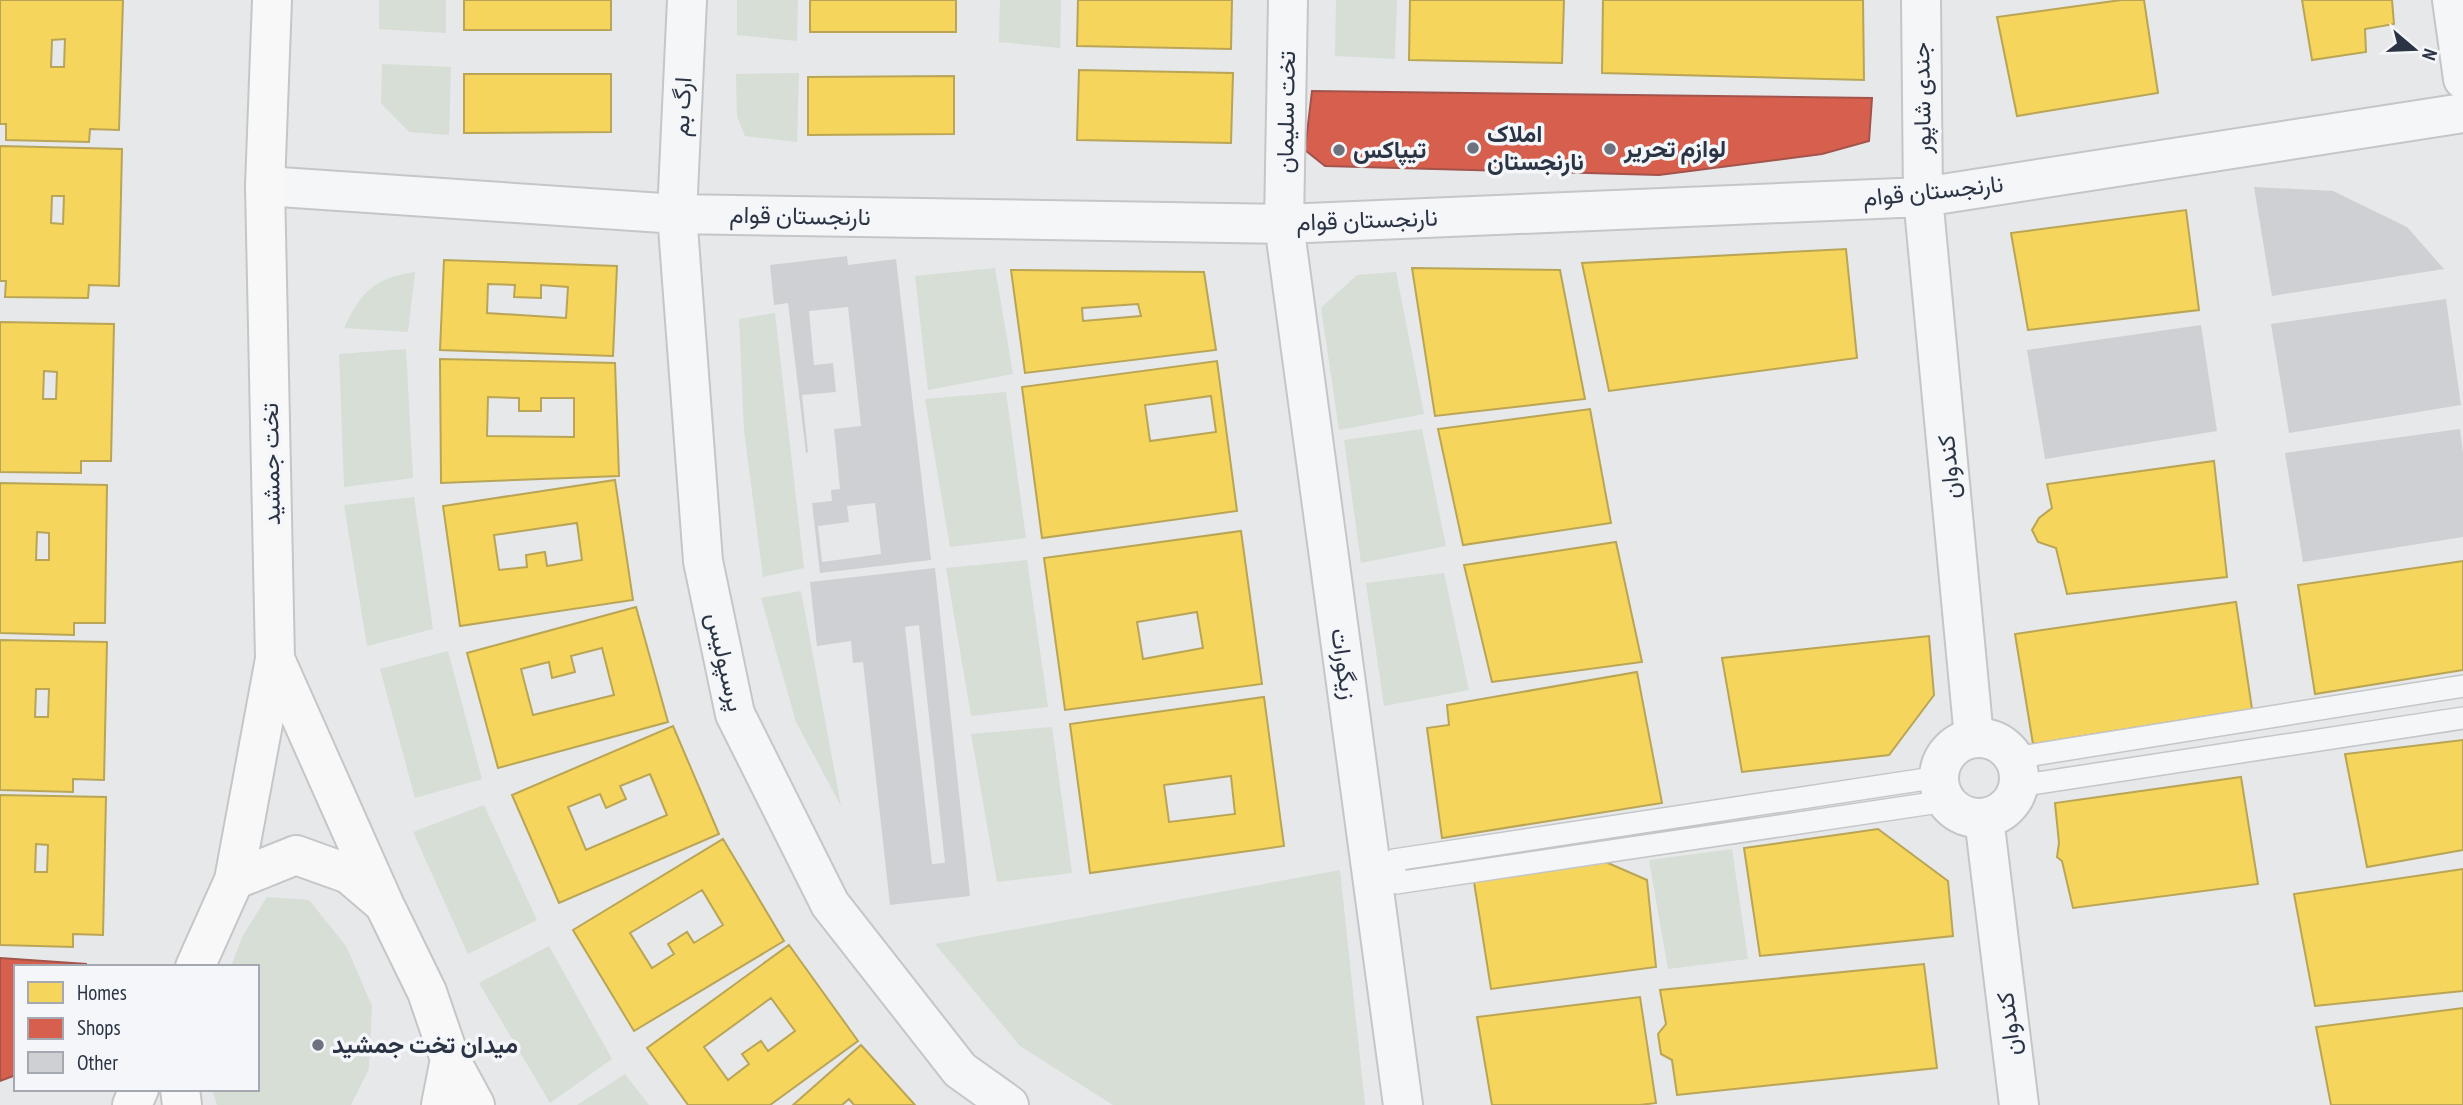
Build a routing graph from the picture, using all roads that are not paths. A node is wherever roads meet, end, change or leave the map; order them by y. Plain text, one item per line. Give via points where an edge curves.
1 (272, 0) edge
2 (687, 0) edge
3 (1288, 0) edge
4 (1921, 0) edge
5 (2452, 0) edge
6 (2463, 79) edge
7 (2463, 113) edge
8 (265, 186) junction
9 (1923, 197) junction
10 (677, 214) junction
11 (1284, 223) junction
12 (275, 659) junction
13 (2463, 687) edge
14 (2463, 718) edge
15 (1974, 738) junction
16 (2016, 772) junction
17 (1942, 789) junction
18 (1984, 818) junction
19 (234, 880) junction
20 (384, 904) junction
21 (196, 965) edge
22 (450, 1059) junction
23 (441, 1105) edge
24 (475, 1105) edge
25 (1009, 1105) edge
26 (1403, 1105) edge
27 (2019, 1105) edge

1 - 8 street, تخت جمشید
2 - 10 street, ارگ بم
3 - 11 street, تخت سلیمان
4 - 9 street, جندی شاپور
5 - 6 street
7 - 9 street, نارنجستان قوام
8 - 10 street, نارنجستان قوام
8 - 12 street, تخت جمشید
9 - 11 street, نارنجستان قوام
9 - 15 street, کندوان
10 - 11 street, نارنجستان قوام
10 - 25 street, پرسپولیس via 703,561 735,714 830,904 960,1070
11 - 26 street, زیگورات
12 - 19 street
12 - 20 street, تخت جمشید
13 - 16 lane
14 - 16 lane
15 - 16 street via 2001,743 2011,753
15 - 17 street via 1951,748 1943,758
16 - 18 street via 2009,805
17 - 17 lane via 1394,860 1396,883
17 - 18 street via 1960,814
18 - 27 street, کندوان
19 - 20 street via 296,855 349,874
19 - 21 street
20 - 22 street, تخت جمشید via 427,992
22 - 23 street
22 - 24 street, تخت جمشید

